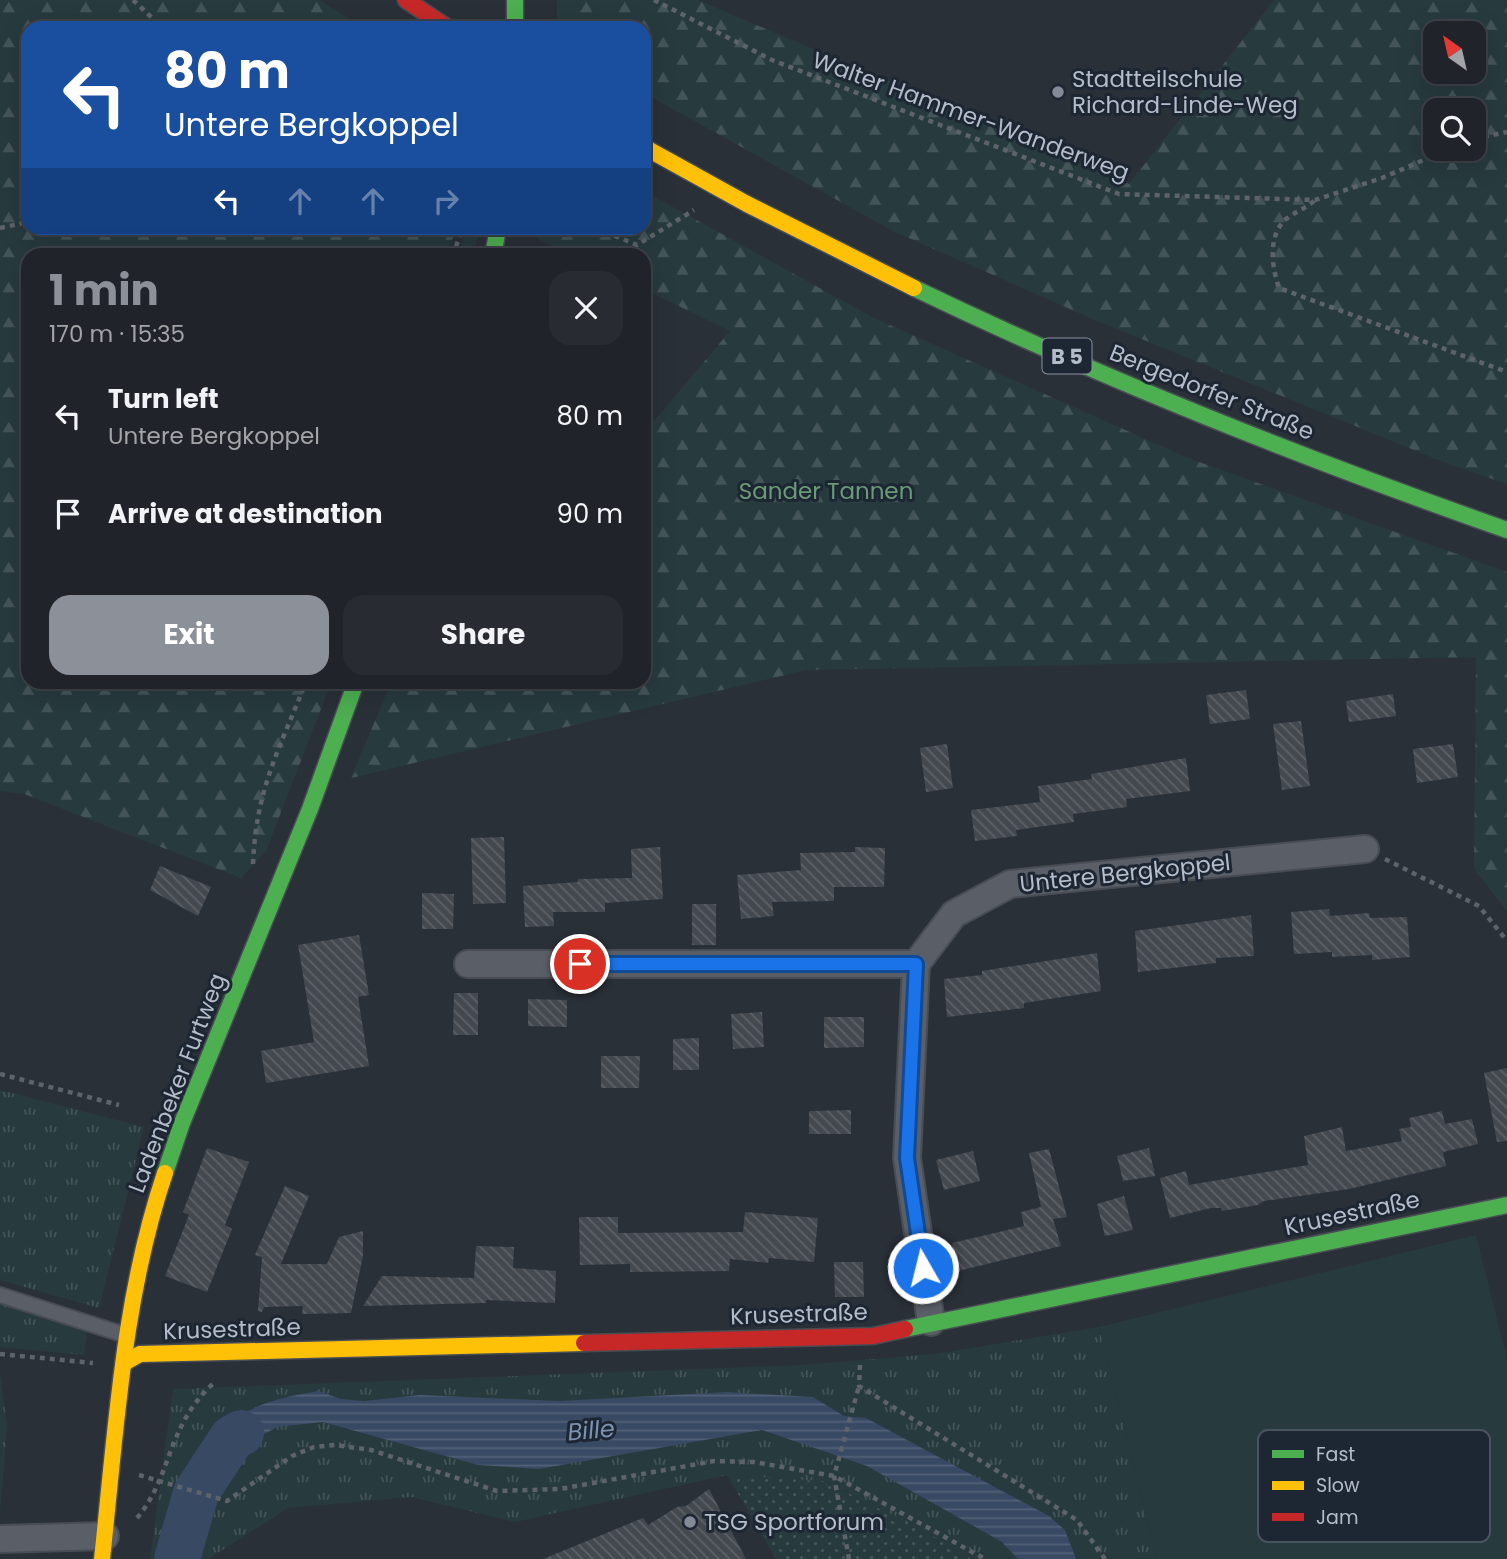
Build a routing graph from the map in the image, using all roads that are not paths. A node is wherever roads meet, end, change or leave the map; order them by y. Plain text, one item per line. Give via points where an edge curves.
1 (406, 0) edge
2 (515, 0) edge
3 (438, 21) edge
4 (515, 21) edge
5 (651, 151) edge
6 (1507, 530) edge
7 (353, 689) edge
8 (1365, 849) road end
9 (468, 964) dead end
10 (916, 964) junction
11 (1507, 1205) edge
12 (0, 1295) edge
13 (931, 1322) junction
14 (127, 1336) junction
15 (124, 1363) junction
16 (0, 1539) edge
17 (104, 1547) edge

1 - 3 street
2 - 4 street
5 - 6 street, Bergedorfer Straße / B 5 via 889,276 1156,396 1431,505
7 - 14 street, Ladenbeker Furtweg via 182,1123 153,1208
8 - 10 street, Untere Bergkoppel via 1010,884 954,914
9 - 10 street
10 - 13 street via 907,1158
11 - 13 street, Krusestraße
12 - 14 lane
13 - 15 street, Krusestraße via 862,1336 140,1354
14 - 15 street, Ladenbeker Furtweg
15 - 17 street, Ladenbeker Furtweg
16 - 17 street

